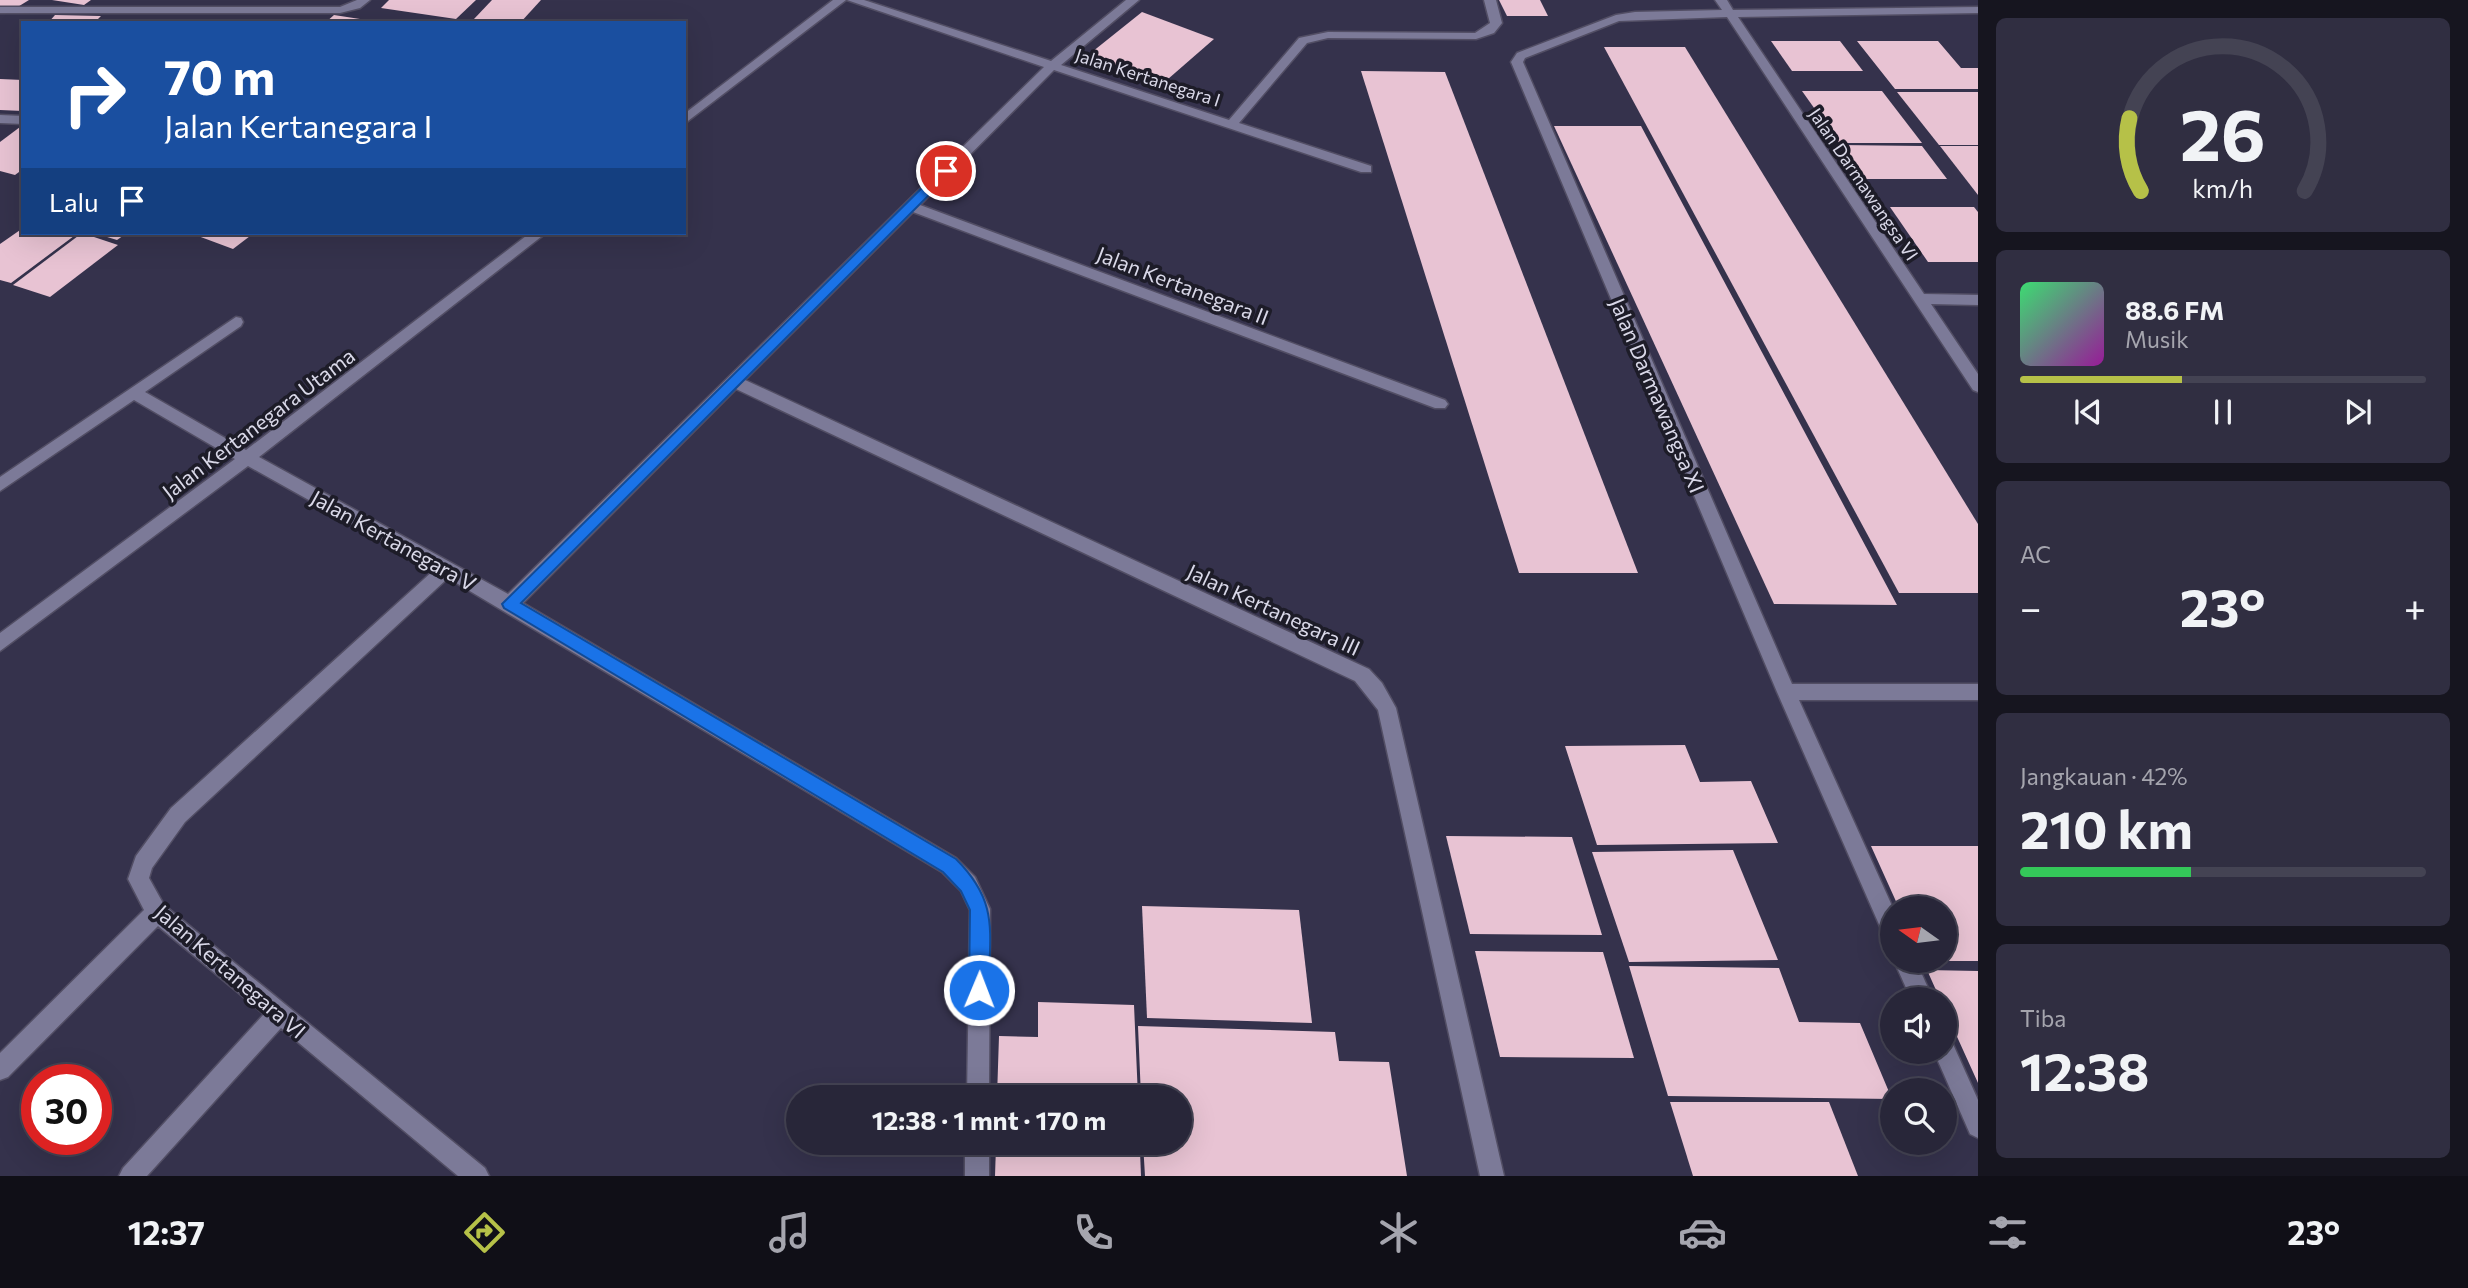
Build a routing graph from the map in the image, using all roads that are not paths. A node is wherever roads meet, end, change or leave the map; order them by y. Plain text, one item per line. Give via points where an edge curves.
1 (364, 0) edge
2 (840, 0) edge
3 (853, 0) edge
4 (1133, 0) edge
5 (1490, 0) edge
6 (1809, 0) edge
7 (1725, 6) edge
8 (0, 10) edge
9 (1978, 10) edge
10 (173, 12) junction
11 (1818, 12) junction
12 (165, 21) edge
13 (1052, 66) junction
14 (686, 118) edge
15 (0, 119) edge
16 (21, 120) edge
17 (1231, 125) junction
18 (1366, 169) dead end
19 (911, 206) junction
20 (536, 235) edge
21 (1920, 299) junction
22 (1978, 300) edge
23 (236, 322) dead end
24 (733, 382) junction
25 (1978, 386) edge
26 (134, 393) junction
27 (1440, 404) dead end
28 (247, 458) junction
29 (0, 485) edge
30 (447, 569) junction
31 (510, 604) junction
32 (0, 643) edge
33 (1786, 692) junction
34 (1978, 692) edge
35 (1880, 904) edge
36 (157, 912) junction
37 (279, 1014) junction
38 (1950, 1064) edge
39 (0, 1069) edge
40 (978, 1085) edge
41 (1978, 1126) edge
42 (977, 1155) edge
43 (131, 1176) edge
44 (477, 1176) edge
45 (977, 1176) edge
46 (1492, 1176) edge

1 - 10 street via 340,10
2 - 14 street
3 - 13 street
4 - 13 street, Jalan Kertanegara I
5 - 17 street, Jalan Kertanegara I via 1497,24 1476,36 1328,35 1303,40
6 - 11 street
7 - 11 street
7 - 21 street, Jalan Darmawangsa VI
7 - 33 street, Jalan Darmawangsa XI via 1616,19 1521,56 1517,62
8 - 10 street
9 - 11 street
10 - 12 street
13 - 17 street, Jalan Kertanegara I
13 - 19 street, Jalan Kertanegara I
15 - 16 street
17 - 18 street, Jalan Kertanegara I
19 - 24 street, Jalan Kertanegara I
19 - 27 street, Jalan Kertanegara II
20 - 28 street, Jalan Kertanegara Utama
21 - 22 street
21 - 25 street, Jalan Darmawangsa VI
23 - 26 street
24 - 31 street, Jalan Kertanegara I
24 - 46 street, Jalan Kertanegara III via 1362,675 1375,689 1389,719
26 - 28 street, Jalan Kertanegara V
26 - 29 street
28 - 30 street, Jalan Kertanegara V
28 - 32 street, Jalan Kertanegara Utama
30 - 31 street, Jalan Kertanegara V
30 - 36 street, Jalan Kertanegara VI via 178,815 143,863 138,879
31 - 40 street, Jalan Kertanegara V via 949,865 968,884 980,909
33 - 34 street
33 - 35 street, Jalan Darmawangsa XI
36 - 37 street, Jalan Kertanegara VI
36 - 39 street
37 - 43 street
37 - 44 street, Jalan Kertanegara VI
38 - 41 street
42 - 45 street

